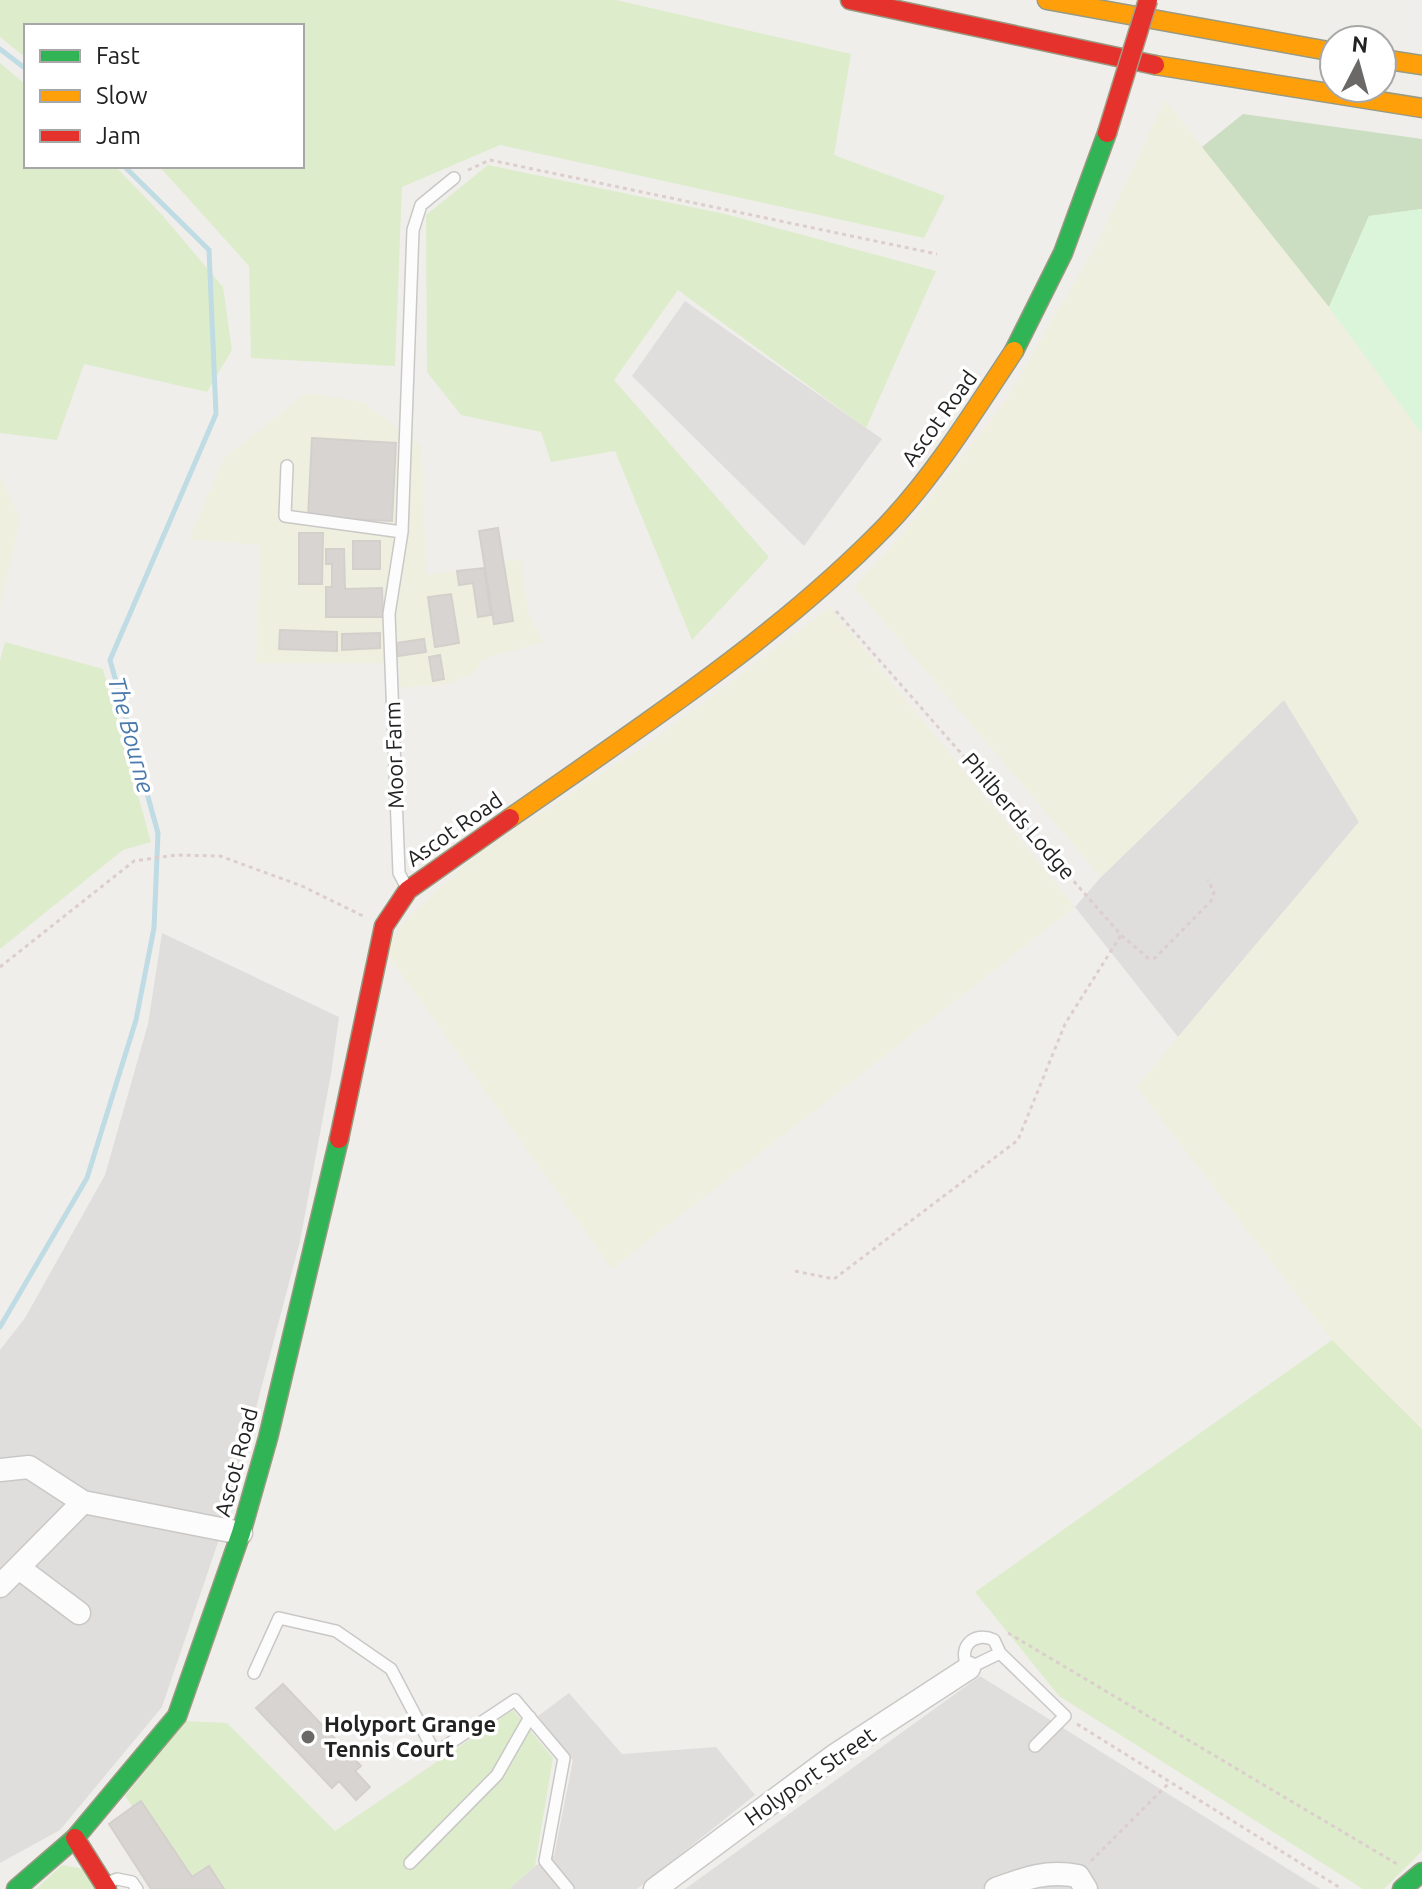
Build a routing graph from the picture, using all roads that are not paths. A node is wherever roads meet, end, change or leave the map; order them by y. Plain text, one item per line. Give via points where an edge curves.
1 (850, 0) edge
2 (1047, 0) edge
3 (1148, 0) edge
4 (1318, 49) edge
5 (1398, 61) edge
6 (1422, 65) edge
7 (1422, 108) edge
8 (454, 178) road end
9 (287, 466) dead end
10 (402, 532) junction
11 (408, 890) junction
12 (0, 1470) edge
13 (83, 1502) junction
14 (241, 1533) junction
15 (19, 1568) junction
16 (0, 1586) edge
17 (79, 1613) dead end
18 (1000, 1653) junction
19 (969, 1668) junction
20 (254, 1673) dead end
21 (530, 1717) junction
22 (1035, 1746) dead end
23 (75, 1838) junction
24 (410, 1863) dead end
25 (1420, 1874) edge
26 (1082, 1883) edge
27 (105, 1885) edge
28 (16, 1889) edge
29 (137, 1889) edge
30 (568, 1889) edge
31 (655, 1889) edge
32 (996, 1889) edge
33 (1402, 1889) edge

1 - 7 main road via 1182,71
2 - 4 main road
3 - 11 main road, Ascot Road, bridge via 1063,253 994,385 907,502 816,592 640,728
5 - 6 main road
8 - 10 lane, Moor Farm via 421,205 413,230
9 - 10 lane via 285,516
10 - 11 lane, Moor Farm via 389,614 399,873
11 - 14 main road, Ascot Road via 384,926 333,1165
12 - 13 street via 29,1467
13 - 14 street
13 - 15 street
14 - 23 main road, Ascot Road via 177,1716
15 - 16 street
15 - 17 street
18 - 19 lane
18 - 19 lane via 994,1640 978,1636 965,1646
18 - 22 lane via 1065,1716
19 - 31 street, Holyport Street via 834,1756
20 - 21 lane via 279,1618 336,1631 391,1669 435,1753 515,1700
21 - 24 lane via 497,1775
21 - 30 lane via 564,1758 545,1861
23 - 27 main road
23 - 28 main road, Ascot Road
25 - 33 main road
26 - 32 street via 1057,1872
27 - 29 lane via 117,1879 132,1882

